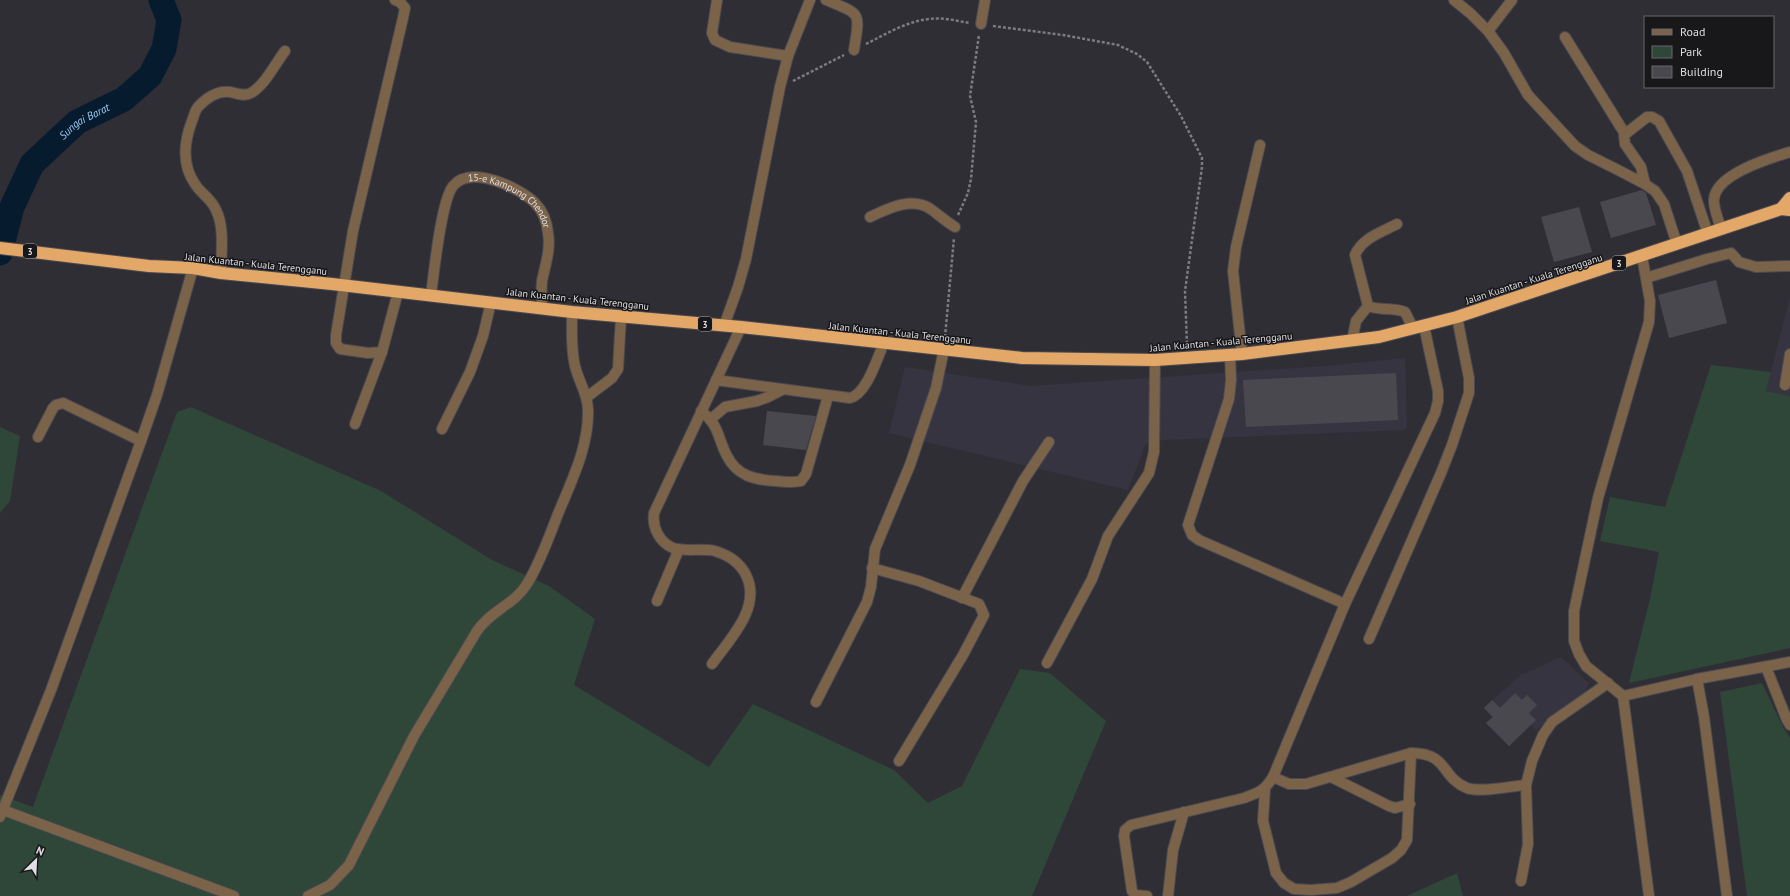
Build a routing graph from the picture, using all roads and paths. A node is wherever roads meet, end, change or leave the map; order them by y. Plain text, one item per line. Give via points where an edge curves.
1 (395, 0) edge
2 (718, 0) edge
3 (810, 0) edge
4 (826, 0) edge
5 (985, 0) edge
6 (1454, 0) edge
7 (1512, 0) edge
8 (981, 24) junction
9 (1488, 31) junction
10 (1565, 37) dead end
11 (854, 50) junction
12 (285, 51) dead end
13 (788, 56) junction
14 (780, 87) junction
15 (1625, 134) junction
16 (1260, 145) dead end
17 (1790, 152) edge
18 (1645, 184) junction
19 (1790, 198) edge
20 (1786, 210) edge
21 (870, 217) dead end
22 (1397, 224) dead end
23 (955, 227) junction
24 (1720, 230) junction
25 (1708, 234) junction
26 (1677, 244) junction
27 (0, 248) edge
28 (1642, 256) junction
29 (1790, 266) edge
30 (193, 268) junction
31 (221, 273) junction
32 (1646, 278) junction
33 (344, 286) junction
34 (398, 292) junction
35 (431, 296) junction
36 (491, 302) junction
37 (1368, 306) junction
38 (542, 308) junction
39 (572, 312) junction
40 (621, 317) junction
41 (1457, 317) junction
42 (724, 326) junction
43 (741, 327) junction
44 (1418, 327) junction
45 (1352, 341) junction
46 (884, 343) junction
47 (944, 349) junction
48 (382, 352) junction
49 (1790, 354) edge
50 (1236, 355) junction
51 (1187, 358) junction
52 (1155, 360) junction
53 (716, 380) junction
54 (1785, 385) dead end
55 (782, 390) junction
56 (828, 396) junction
57 (586, 397) junction
58 (701, 411) junction
59 (711, 419) junction
60 (355, 424) dead end
61 (442, 429) dead end
62 (38, 437) dead end
63 (141, 441) junction
64 (1049, 442) dead end
65 (679, 549) junction
66 (872, 568) junction
67 (962, 598) junction
68 (657, 601) dead end
69 (1345, 604) junction
70 (1369, 639) dead end
71 (1790, 662) edge
72 (1047, 663) dead end
73 (712, 664) dead end
74 (1766, 667) junction
75 (1697, 679) junction
76 (1608, 682) junction
77 (1623, 696) junction
78 (816, 702) dead end
79 (1790, 725) edge
80 (1411, 753) junction
81 (899, 761) dead end
82 (1273, 776) junction
83 (1331, 777) junction
84 (1526, 785) junction
85 (1265, 789) junction
86 (1410, 804) junction
87 (1184, 812) junction
88 (2, 813) edge
89 (1521, 881) dead end
90 (234, 896) edge
91 (308, 896) edge
92 (1147, 896) edge
93 (1168, 896) edge
94 (1648, 896) edge
95 (1727, 896) edge

1 - 33 street via 405,8 404,18 367,169
2 - 13 street via 712,33 715,40 730,47
3 - 13 street
4 - 11 street via 857,15
5 - 8 street
6 - 9 street
7 - 9 street
8 - 11 path via 944,19 921,20 897,28
8 - 23 path via 970,96 976,122 971,179
8 - 51 path via 1118,45 1147,62 1181,116 1202,158 1185,291
9 - 18 street via 1528,95 1575,146 1588,156
10 - 15 street
11 - 14 path
12 - 31 street via 260,85 250,94 228,91 211,96 197,108 187,135 185,156 188,173 196,186 212,202 220,222
13 - 14 street
14 - 42 street via 746,259
15 - 18 street via 1623,140 1641,167
15 - 25 street via 1647,117 1659,121 1687,172
16 - 50 street via 1236,247 1233,271
17 - 24 street via 1740,171 1720,188 1714,199
18 - 26 street via 1655,191 1664,204
19 - 20 highway, Jalan Kuantan - Kuala Terengganu / 3
20 - 24 highway, Jalan Kuantan - Kuala Terengganu / 3
21 - 23 street via 899,204 924,206
22 - 37 street via 1367,240 1355,255
23 - 47 path
24 - 25 highway, Jalan Kuantan - Kuala Terengganu / 3
25 - 26 highway, Jalan Kuantan - Kuala Terengganu / 3
26 - 28 highway, Jalan Kuantan - Kuala Terengganu / 3
27 - 30 highway, Jalan Kuantan - Kuala Terengganu / 3 via 148,266
28 - 32 street
28 - 41 highway, Jalan Kuantan - Kuala Terengganu / 3
29 - 32 street via 1756,267 1739,262 1731,253
30 - 31 highway, Jalan Kuantan - Kuala Terengganu / 3
30 - 63 street via 157,395
31 - 33 highway, Jalan Kuantan - Kuala Terengganu / 3
32 - 76 street via 1650,301 1649,322 1598,498 1574,611 1574,641 1579,654 1586,666
33 - 34 highway, Jalan Kuantan - Kuala Terengganu / 3
33 - 48 street via 336,343 340,349
34 - 35 highway, Jalan Kuantan - Kuala Terengganu / 3
34 - 48 street
35 - 36 highway, Jalan Kuantan - Kuala Terengganu / 3
35 - 38 street, 15-e Kampung Chendor via 442,222 452,186 468,177 481,178 509,185 535,203 542,212 549,234 542,282
36 - 38 highway, Jalan Kuantan - Kuala Terengganu / 3
36 - 61 street via 483,336 470,372
37 - 44 street via 1376,309 1398,309 1405,312
37 - 45 street via 1356,321
38 - 39 highway, Jalan Kuantan - Kuala Terengganu / 3
39 - 40 highway, Jalan Kuantan - Kuala Terengganu / 3
39 - 57 street via 574,362
40 - 42 highway, Jalan Kuantan - Kuala Terengganu / 3
40 - 57 street via 618,369 612,378
41 - 44 highway, Jalan Kuantan - Kuala Terengganu / 3
41 - 70 street via 1469,378 1469,394 1444,466
42 - 43 highway, Jalan Kuantan - Kuala Terengganu / 3
43 - 46 highway, Jalan Kuantan - Kuala Terengganu / 3
43 - 53 street
44 - 45 highway, Jalan Kuantan - Kuala Terengganu / 3
44 - 69 street via 1436,379 1438,401
45 - 50 highway, Jalan Kuantan - Kuala Terengganu / 3
46 - 47 highway, Jalan Kuantan - Kuala Terengganu / 3
46 - 56 street via 864,387 855,397
47 - 52 highway, Jalan Kuantan - Kuala Terengganu / 3 via 1022,358
47 - 66 street via 936,388 910,465 875,549
48 - 60 street
49 - 54 street
50 - 51 highway, Jalan Kuantan - Kuala Terengganu / 3
50 - 69 street via 1229,399 1188,525 1192,535
51 - 52 highway, Jalan Kuantan - Kuala Terengganu / 3
52 - 72 street via 1154,452 1149,473 1108,536 1092,579
53 - 55 street
53 - 58 street
55 - 56 street
55 - 59 street via 756,401 725,407
56 - 59 street via 806,474 800,481 759,480 744,475 735,468 726,455
57 - 91 street via 587,426 582,454 527,584 519,594 482,622 414,736 348,865 330,885
58 - 59 street
58 - 65 street via 652,521 661,538
62 - 63 street via 53,408 63,403
63 - 88 street via 51,690
64 - 67 street via 1023,481
65 - 68 street
65 - 73 street via 703,549 727,556 743,569 750,584 749,606 736,631
66 - 67 street via 918,581
66 - 78 street via 867,602
67 - 81 street via 979,604 984,615
69 - 82 street
71 - 74 street
74 - 75 street
74 - 79 street
75 - 77 street
75 - 95 street
76 - 77 street
76 - 84 street via 1552,722 1543,735 1532,761
77 - 94 street
80 - 83 street
80 - 84 street via 1432,756 1441,762 1456,782 1468,788
80 - 86 street
82 - 83 street via 1290,784 1306,784
82 - 85 street
83 - 86 street via 1389,806 1395,808
84 - 89 street via 1528,844
85 - 86 street via 1263,821 1276,873 1284,883 1294,889 1337,888 1392,858 1407,840
85 - 87 street via 1244,798
87 - 92 street via 1131,825 1125,830 1132,891 1135,895
87 - 93 street via 1173,850
88 - 90 street

